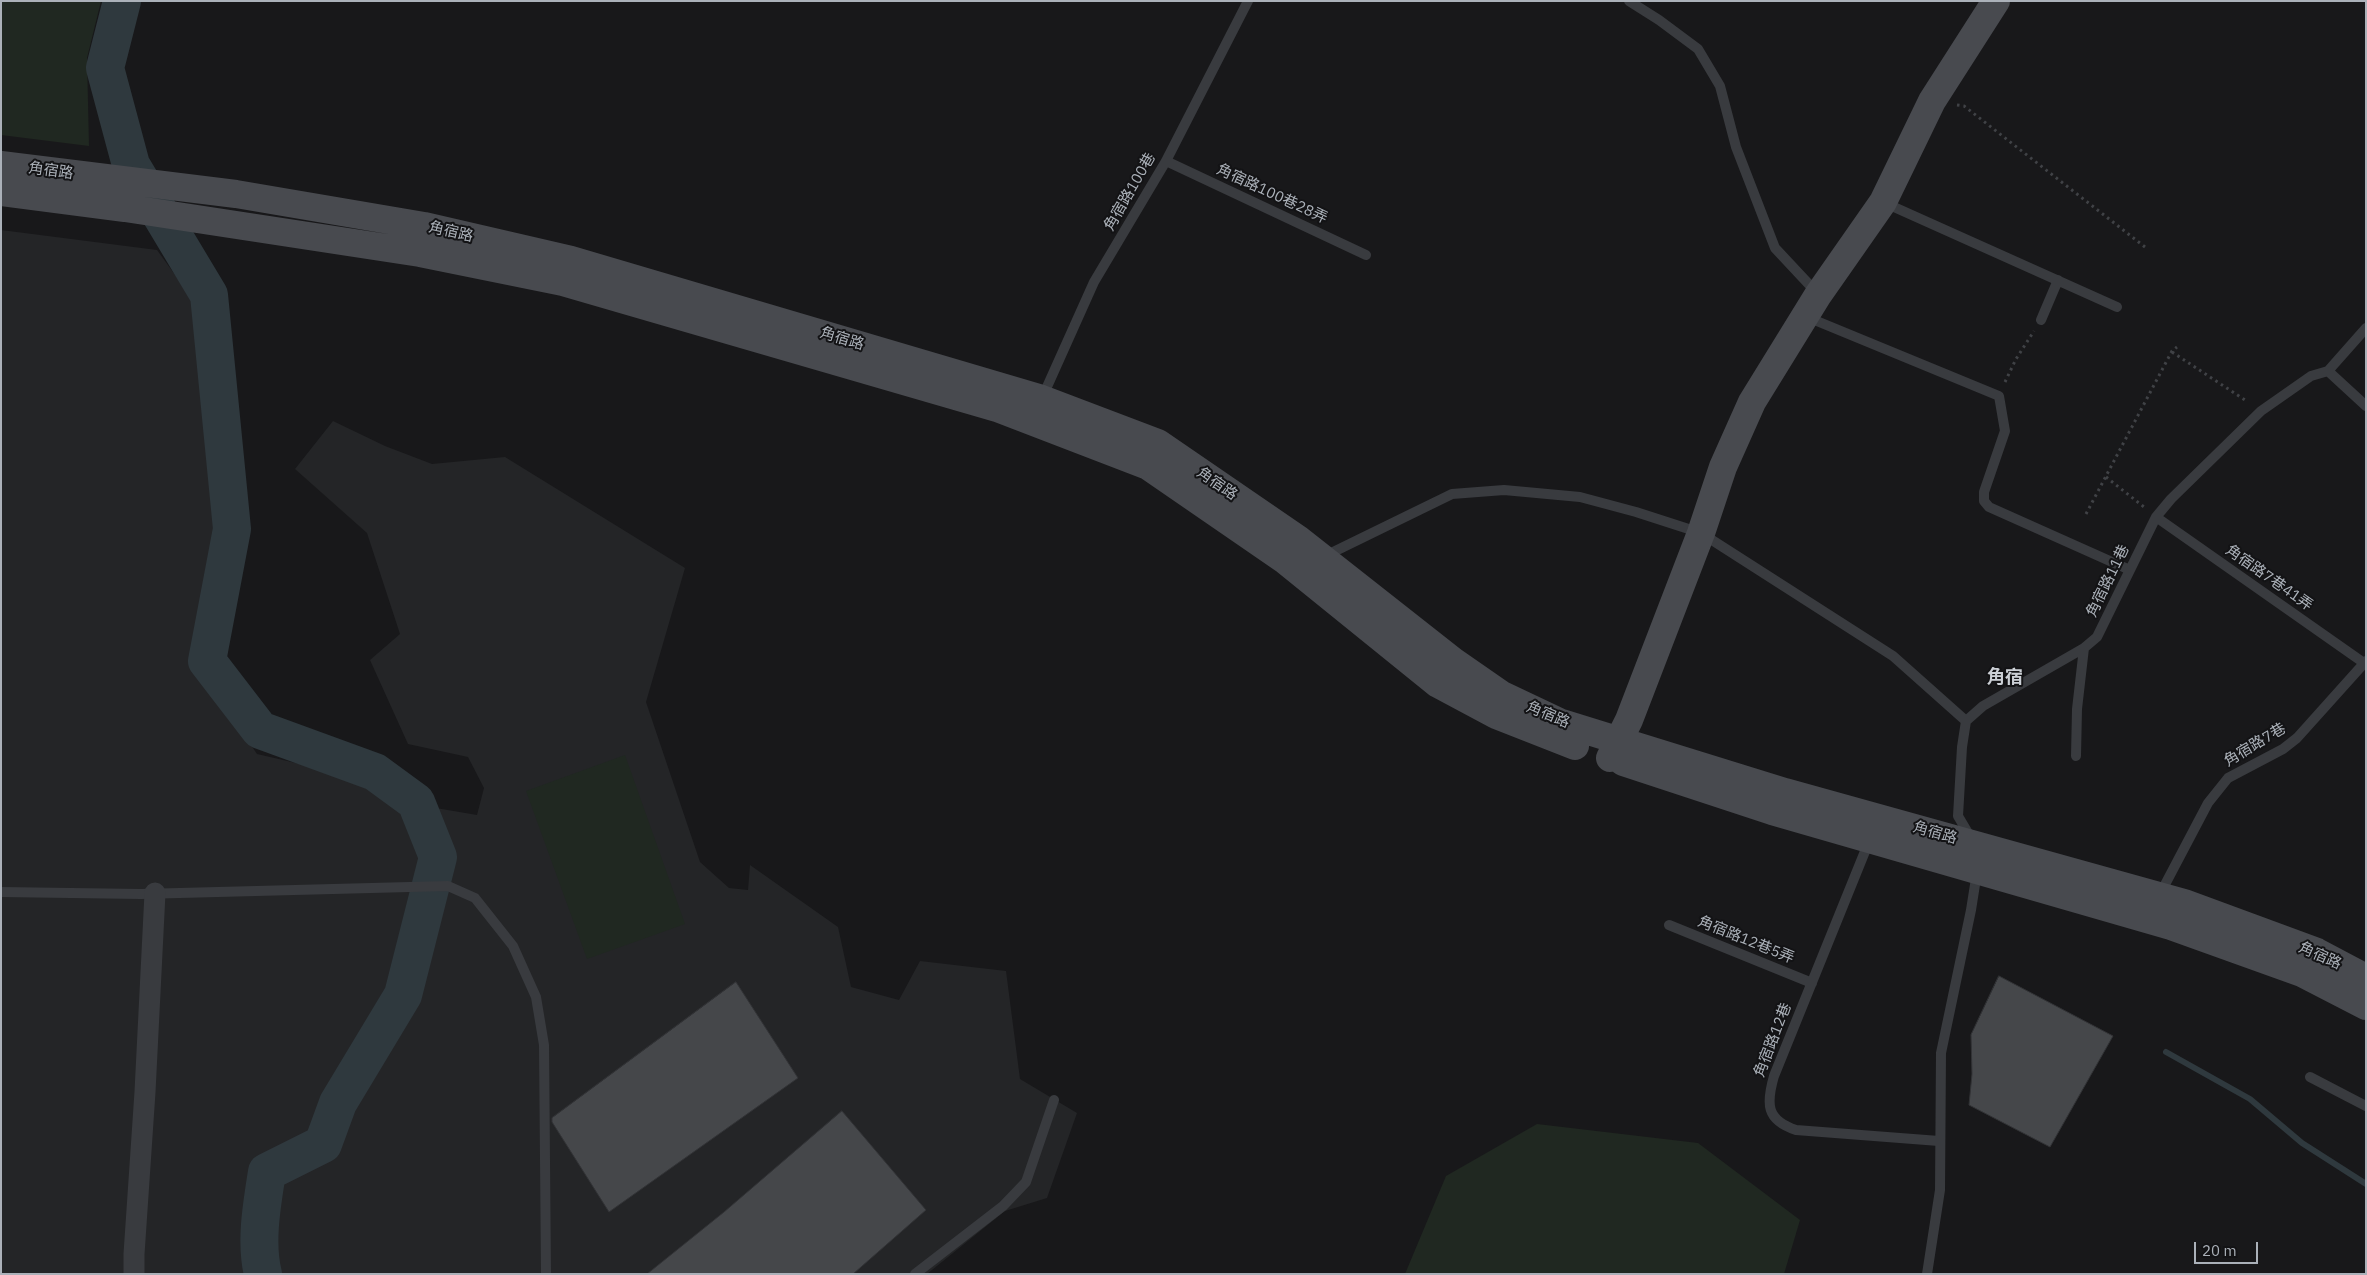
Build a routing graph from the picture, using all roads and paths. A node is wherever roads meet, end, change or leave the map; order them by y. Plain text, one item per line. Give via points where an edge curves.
1 (1248, 1) edge
2 (1629, 1) edge
3 (1996, 1) edge
4 (1932, 101) junction
5 (1166, 161) junction
6 (1, 164) edge
7 (1, 192) edge
8 (221, 193) junction
9 (1883, 202) junction
10 (215, 222) junction
11 (2145, 248) dead end
12 (1366, 255) dead end
13 (2058, 280) junction
14 (1812, 305) junction
15 (2117, 307) dead end
16 (2041, 320) joint
17 (2366, 328) edge
18 (2176, 347) dead end
19 (2172, 352) junction
20 (2328, 371) junction
21 (1999, 396) junction
22 (1042, 398) junction
23 (2366, 406) edge
24 (2261, 411) junction
25 (2106, 477) junction
26 (2086, 514) dead end
27 (2156, 517) junction
28 (1701, 533) junction
29 (1313, 567) junction
30 (2130, 570) junction
31 (2084, 648) junction
32 (2365, 662) edge
33 (1966, 721) junction
34 (1614, 749) junction
35 (2076, 756) dead end
36 (1874, 828) junction
37 (1976, 857) junction
38 (1, 892) edge
39 (156, 893) junction
40 (2155, 908) junction
41 (1669, 925) dead end
42 (2366, 978) edge
43 (1812, 983) junction
44 (2366, 1006) edge
45 (2310, 1077) dead end
46 (1054, 1100) dead end
47 (2366, 1106) edge
48 (1939, 1141) junction
49 (134, 1274) edge
50 (546, 1274) edge
51 (915, 1274) edge
52 (1927, 1274) edge

1 - 5 lane, 角宿路100巷
2 - 14 lane via 1698,49 1720,86 1736,147 1775,248
3 - 4 main road
4 - 9 main road
4 - 11 path via 1964,106
5 - 12 lane, 角宿路100巷28弄
5 - 22 lane, 角宿路100巷 via 1094,282
6 - 8 main road, 角宿路
7 - 10 main road, 角宿路
8 - 10 street
8 - 22 main road, 角宿路 via 424,226 572,260
9 - 13 lane
9 - 14 main road
10 - 29 main road, 角宿路 via 420,253 563,282 997,408 1148,466 1286,561
13 - 15 lane
13 - 16 lane
14 - 21 lane
14 - 28 main road via 1752,402 1723,467
16 - 21 path via 2016,359
17 - 20 lane, 角宿路11巷
18 - 19 path
19 - 24 path
19 - 25 path
20 - 23 lane
20 - 24 lane, 角宿路11巷 via 2312,376
21 - 30 lane via 2005,431 1984,492 1984,501 1989,507
22 - 29 main road, 角宿路 via 1158,443 1298,539
24 - 27 lane, 角宿路11巷 via 2170,499
25 - 26 path
25 - 27 path
27 - 30 lane, 角宿路11巷
27 - 32 lane, 角宿路7巷41弄
28 - 29 lane via 1580,497 1504,490 1452,494
28 - 33 lane via 1893,656
28 - 34 main road via 1629,720
29 - 34 main road, 角宿路 via 1398,620 1502,695
30 - 31 lane, 角宿路11巷 via 2097,637
31 - 33 lane, 角宿路11巷 via 1983,706
31 - 35 lane
32 - 40 lane, 角宿路7巷 via 2297,738 2228,778 2208,803
33 - 37 lane via 1958,816
34 - 36 main road, 角宿路
36 - 37 main road, 角宿路
36 - 43 lane, 角宿路12巷
37 - 40 main road, 角宿路
37 - 48 lane via 1971,910 1941,1053
38 - 39 lane
39 - 49 street
39 - 50 lane via 448,886 475,898 513,946 536,997 544,1045
40 - 42 main road, 角宿路 via 2184,902 2317,952
40 - 44 main road, 角宿路 via 2302,973
41 - 43 lane, 角宿路12巷5弄
43 - 48 lane, 角宿路12巷 via 1770,1092 1769,1108 1777,1121 1796,1130
45 - 47 lane
46 - 51 lane via 1026,1182 1003,1206
48 - 52 lane via 1940,1190

